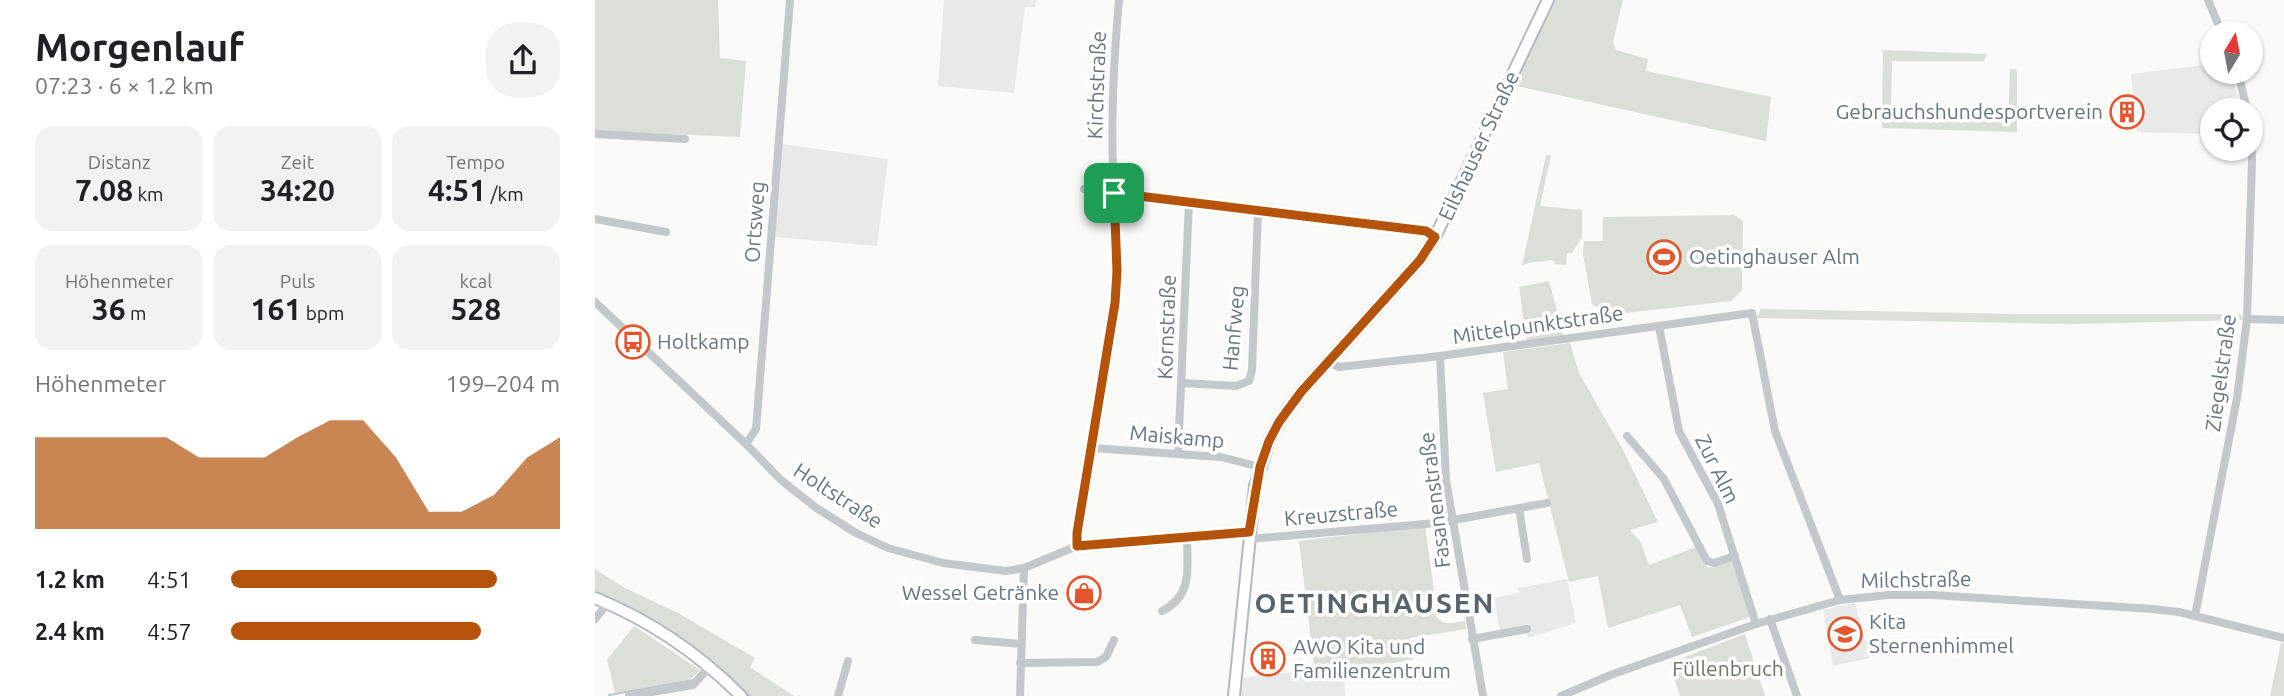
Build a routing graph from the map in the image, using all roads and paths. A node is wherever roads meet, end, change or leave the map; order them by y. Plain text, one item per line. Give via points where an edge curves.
1 (790, 0) edge
2 (1119, 0) edge
3 (1548, 0) edge
4 (2208, 0) edge
5 (2217, 21) edge
6 (595, 134) edge
7 (685, 139) dead end
8 (2252, 161) edge
9 (1084, 189) dead end
10 (1114, 193) junction
11 (1189, 202) junction
12 (1258, 211) junction
13 (595, 219) edge
14 (666, 232) dead end
15 (1435, 237) junction
16 (595, 302) edge
17 (2248, 318) junction
18 (2284, 320) edge
19 (1659, 326) junction
20 (1440, 356) junction
21 (1328, 362) junction
22 (1182, 383) junction
23 (1627, 436) dead end
24 (746, 444) junction
25 (1091, 448) junction
26 (1178, 454) junction
27 (1260, 467) junction
28 (1548, 503) dead end
29 (1519, 508) junction
30 (1452, 520) junction
31 (1187, 536) junction
32 (1249, 536) junction
33 (1077, 546) junction
34 (1735, 556) junction
35 (1527, 559) dead end
36 (1024, 568) junction
37 (595, 598) edge
38 (1840, 600) junction
39 (608, 603) junction
40 (1162, 611) dead end
41 (2195, 616) junction
42 (595, 619) edge
43 (1770, 619) junction
44 (1756, 624) junction
45 (1527, 629) dead end
46 (2284, 638) edge
47 (1472, 639) junction
48 (975, 640) dead end
49 (1114, 640) dead end
50 (1021, 644) junction
51 (848, 661) dead end
52 (1020, 663) junction
53 (709, 667) junction
54 (629, 696) edge
55 (741, 696) edge
56 (838, 696) edge
57 (1020, 696) edge
58 (1234, 696) edge
59 (1483, 696) edge
60 (1560, 696) edge
61 (1797, 696) edge

1 - 24 street, Ortsweg via 756,429
2 - 10 street, Kirchstraße via 1113,69
3 - 15 street, Eilshauser Straße
4 - 5 street
6 - 7 street
8 - 17 street, Ziegelstraße
9 - 10 street
10 - 11 street
10 - 25 street, Kirchstraße via 1115,303
11 - 12 street
11 - 22 street, Kornstraße
12 - 15 street via 1426,231
12 - 22 street, Hanfweg via 1249,381 1236,386
13 - 14 street
15 - 21 street, Eilshauser Straße via 1420,260
16 - 24 street, Holtstraße
17 - 18 street
17 - 41 street, Ziegelstraße
19 - 20 street, Mittelpunktstraße
19 - 34 street, Zur Alm via 1679,431 1718,504
19 - 38 street, Mittelpunktstraße via 1752,313 1775,431
20 - 21 street, Mittelpunktstraße via 1339,367
20 - 30 street, Fasanenstraße
21 - 27 street, Eilshauser Straße via 1279,422
22 - 26 street, Kornstraße
23 - 34 street via 1664,479 1707,561
24 - 36 street, Holtstraße via 815,507 888,548 970,567
25 - 26 street, Maiskamp
25 - 33 street, Kirchstraße
26 - 27 street, Maiskamp via 1221,457
27 - 32 street, Eilshauser Straße
28 - 29 street, Kreuzstraße
29 - 30 street, Kreuzstraße
29 - 35 street
30 - 32 street, Kreuzstraße
30 - 47 street, Fasanenstraße
31 - 32 street, Holtstraße
31 - 33 street, Holtstraße
31 - 40 street via 1184,592
32 - 58 street, Eilshauser Straße
33 - 36 street, Holtstraße
34 - 44 street, Zur Alm
36 - 50 street
37 - 39 street
38 - 41 street, Milchstraße via 1954,596 2153,609
38 - 43 street, Milchstraße
39 - 42 street
39 - 53 street via 651,626
41 - 46 street, Milchstraße
43 - 44 street, Milchstraße
43 - 61 street
44 - 60 street, Milchstraße
45 - 47 street
47 - 59 street, Fasanenstraße
48 - 50 street
49 - 52 street via 1106,657 1097,662
50 - 52 street
51 - 56 street
52 - 57 street
53 - 54 street via 693,685
53 - 55 street

